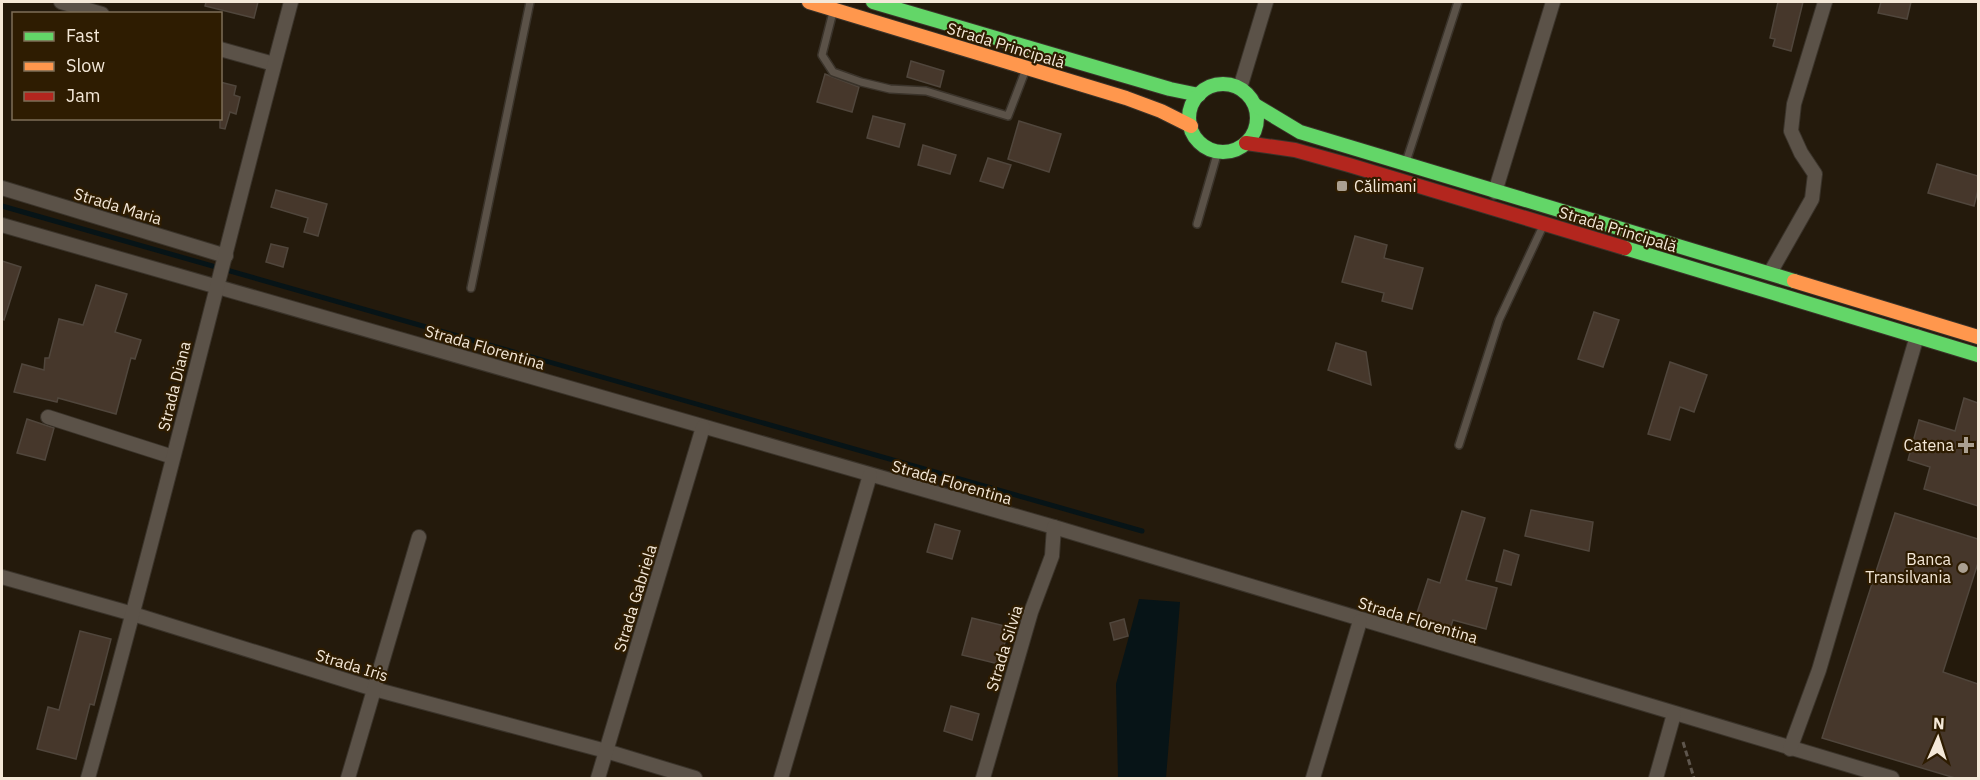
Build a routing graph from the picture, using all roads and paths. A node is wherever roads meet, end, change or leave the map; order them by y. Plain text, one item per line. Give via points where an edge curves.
1 (61, 2) edge
2 (291, 2) edge
3 (530, 2) edge
4 (809, 2) edge
5 (873, 2) edge
6 (1266, 2) edge
7 (1458, 2) edge
8 (1553, 2) edge
9 (1825, 2) edge
10 (834, 9) junction
11 (95, 12) edge
12 (222, 50) edge
13 (274, 64) junction
14 (1026, 69) junction
15 (1240, 88) junction
16 (1199, 95) junction
17 (1255, 105) junction
18 (1191, 126) junction
19 (1246, 143) junction
20 (1218, 151) junction
21 (1406, 163) junction
22 (2, 188) edge
23 (1495, 192) junction
24 (1544, 224) junction
25 (2, 225) edge
26 (1197, 225) dead end
27 (224, 259) junction
28 (1770, 273) junction
29 (217, 283) junction
30 (471, 288) dead end
31 (1917, 336) junction
32 (1978, 337) edge
33 (1978, 355) edge
34 (48, 417) dead end
35 (703, 427) junction
36 (1459, 445) dead end
37 (173, 457) junction
38 (870, 476) junction
39 (1054, 528) junction
40 (419, 537) dead end
41 (2, 577) edge
42 (134, 614) junction
43 (1360, 621) junction
44 (374, 689) junction
45 (1674, 714) junction
46 (1790, 748) junction
47 (606, 752) junction
48 (88, 778) edge
49 (348, 778) edge
50 (598, 778) edge
51 (695, 778) edge
52 (781, 778) edge
53 (983, 778) edge
54 (1313, 778) edge
55 (1656, 778) edge
56 (1694, 778) edge
57 (1892, 778) edge

1 - 11 street
2 - 13 street, Strada Diana
3 - 30 lane
4 - 10 main road, Strada Principală
5 - 16 main road, Strada Principală
6 - 15 street
7 - 21 lane
8 - 23 street
9 - 28 street via 1794,104 1791,131 1815,174 1812,199
10 - 14 main road, Strada Principală
10 - 14 lane via 822,55 833,72 861,82 926,91 1008,116
12 - 13 street
13 - 27 street, Strada Diana
14 - 18 main road, Strada Principală via 1126,98
15 - 16 main road via 1214,85
15 - 17 main road
16 - 18 main road via 1191,109
17 - 19 main road via 1255,129
17 - 21 main road, Strada Principală via 1300,132
18 - 20 main road via 1201,143
19 - 20 main road via 1233,150
19 - 24 main road, Strada Principală via 1295,150
20 - 26 lane
21 - 23 main road, Strada Principală
22 - 27 street, Strada Maria
23 - 28 main road, Strada Principală
24 - 31 main road, Strada Principală
24 - 36 lane via 1499,320
25 - 29 street, Strada Florentina
27 - 29 street, Strada Diana
28 - 32 main road, Strada Principală
29 - 35 street, Strada Florentina
29 - 37 street, Strada Diana
31 - 33 main road, Strada Principală
31 - 46 street via 1819,670
34 - 37 street
35 - 38 street, Strada Florentina
35 - 47 street, Strada Gabriela
37 - 42 street, Strada Diana
38 - 39 street, Strada Florentina
38 - 52 street
39 - 43 street, Strada Florentina
39 - 53 street, Strada Silvia via 1052,556 1031,612
40 - 44 street
41 - 42 street, Strada Iris
42 - 44 street, Strada Iris
42 - 48 street, Strada Diana
43 - 45 street, Strada Florentina
43 - 54 street
44 - 47 street, Strada Iris
44 - 49 street
45 - 46 street, Strada Florentina
45 - 55 street
45 - 56 path
46 - 57 street, Strada Florentina
47 - 50 street, Strada Gabriela
47 - 51 street, Strada Iris

